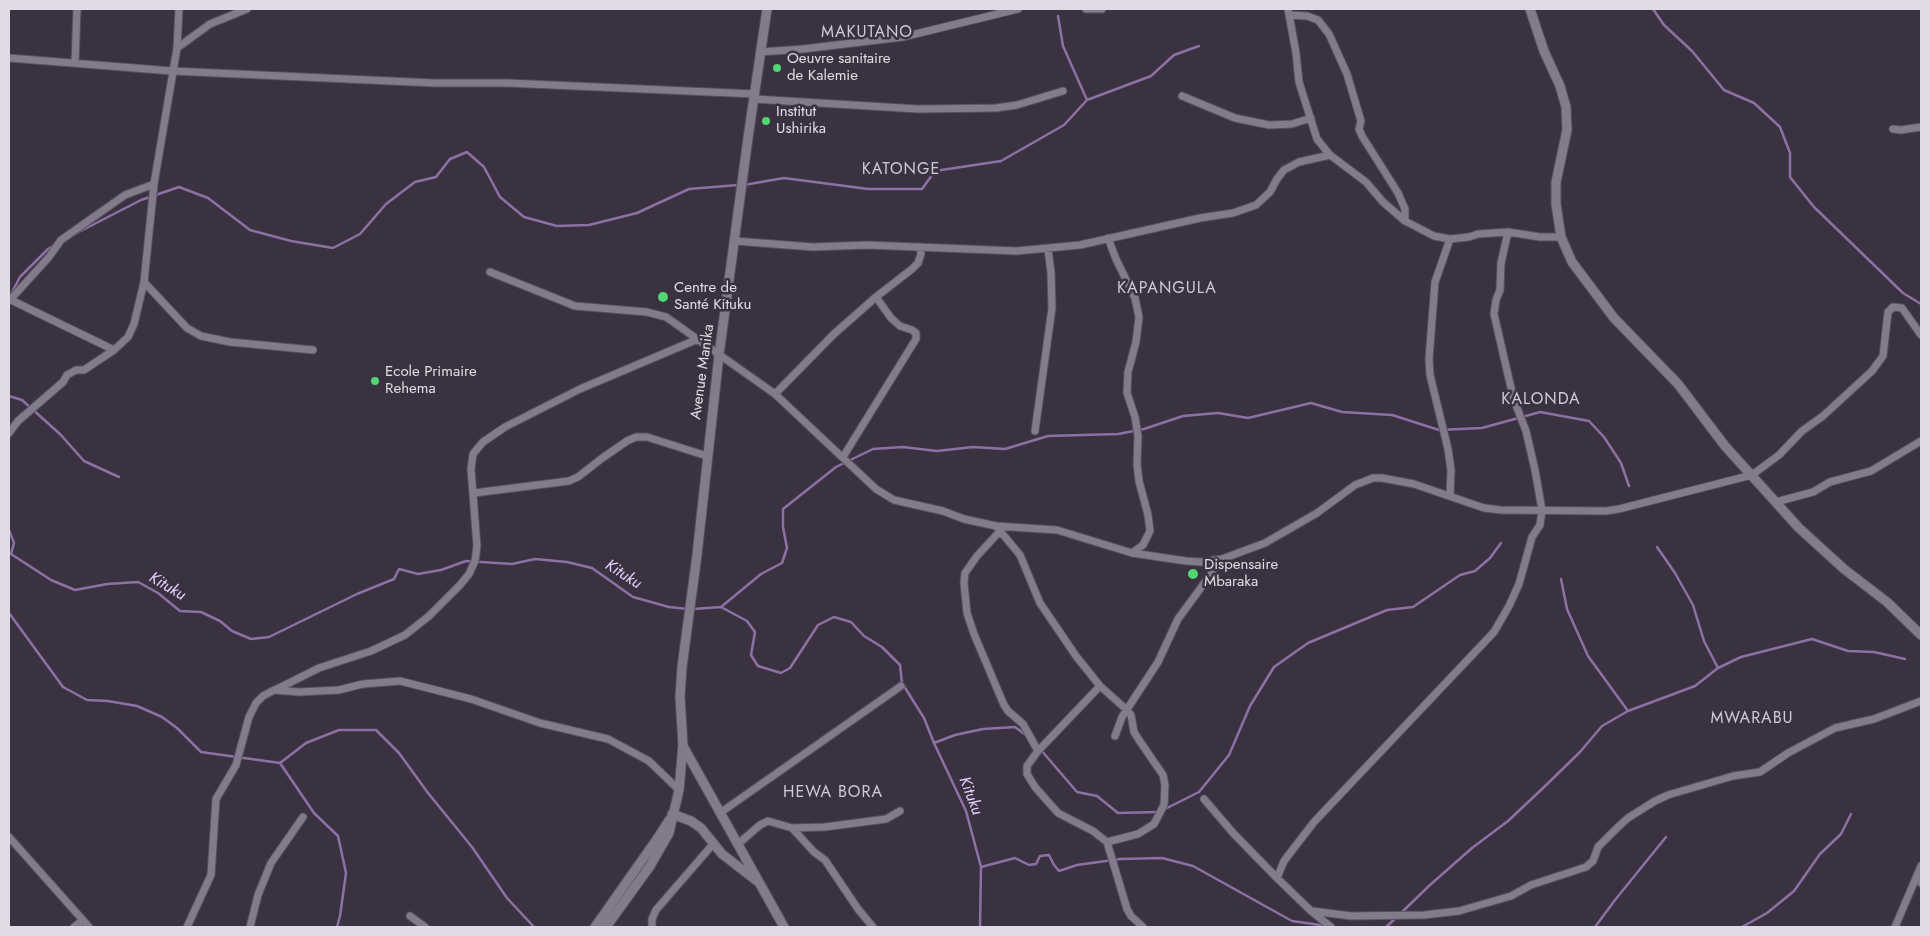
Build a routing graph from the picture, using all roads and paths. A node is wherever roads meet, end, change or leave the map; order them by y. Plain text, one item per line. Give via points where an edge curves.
1 (77, 9) edge
2 (180, 9) edge
3 (247, 9) edge
4 (767, 9) edge
5 (1018, 9) edge
6 (1086, 9) edge
7 (1102, 9) edge
8 (1530, 9) edge
9 (1289, 12) edge
10 (177, 48) junction
11 (760, 52) junction
12 (9, 58) edge
13 (75, 63) junction
14 (172, 71) junction
15 (1063, 92) dead end
16 (755, 96) junction
17 (1182, 96) dead end
18 (1311, 118) junction
19 (1921, 127) edge
20 (1893, 129) dead end
21 (1330, 155) junction
22 (154, 184) junction
23 (1405, 221) junction
24 (1508, 232) junction
25 (1561, 237) junction
26 (1108, 238) junction
27 (1450, 240) junction
28 (735, 242) junction
29 (920, 247) junction
30 (1048, 249) junction
31 (490, 272) dead end
32 (144, 282) junction
33 (876, 297) junction
34 (10, 299) edge
35 (1921, 335) edge
36 (698, 339) junction
37 (114, 350) junction
38 (313, 350) dead end
39 (719, 355) junction
40 (775, 394) junction
41 (1035, 430) dead end
42 (9, 433) edge
43 (1921, 441) edge
44 (706, 456) junction
45 (843, 457) junction
46 (1752, 475) junction
47 (474, 493) junction
48 (1450, 496) junction
49 (1776, 502) junction
50 (1542, 510) junction
51 (998, 529) junction
52 (1132, 553) junction
53 (1222, 559) junction
54 (1921, 635) edge
55 (901, 686) dead end
56 (1100, 686) junction
57 (274, 690) junction
58 (1921, 702) edge
59 (1127, 710) junction
60 (1115, 736) dead end
61 (683, 745) junction
62 (1038, 751) junction
63 (679, 790) junction
64 (1204, 799) dead end
65 (900, 811) dead end
66 (720, 813) junction
67 (672, 814) junction
68 (303, 817) dead end
69 (792, 828) junction
70 (9, 837) edge
71 (1107, 842) junction
72 (714, 843) junction
73 (738, 844) junction
74 (1921, 866) edge
75 (1921, 872) edge
76 (1277, 878) junction
77 (1921, 883) edge
78 (760, 884) junction
79 (1311, 911) junction
80 (410, 916) dead end
81 (82, 920) junction
82 (74, 927) edge
83 (89, 927) edge
84 (187, 927) edge
85 (250, 927) edge
86 (425, 927) edge
87 (595, 927) edge
88 (606, 927) edge
89 (652, 927) edge
90 (784, 927) edge
91 (873, 927) edge
92 (1143, 927) edge
93 (1331, 927) edge
94 (1895, 927) edge

1 - 13 street
2 - 10 street
3 - 10 street via 210,24
4 - 11 street, Avenue Manika
5 - 11 street via 903,37
6 - 7 street
8 - 25 street via 1566,106 1567,130 1556,182
9 - 18 street via 1299,82
9 - 23 street via 1318,20 1329,34 1347,74 1361,121 1359,129 1398,193 1405,209
10 - 14 street
11 - 16 street, Avenue Manika
12 - 13 street
13 - 14 street
14 - 16 street
14 - 22 street
15 - 16 street via 996,108 918,109
16 - 28 street, Avenue Manika
17 - 18 street via 1234,118 1270,125 1292,124
18 - 21 street via 1317,139
19 - 20 street
21 - 23 street via 1366,182
21 - 26 street via 1300,162 1284,170 1270,192 1256,205 1233,213
22 - 32 street
22 - 34 street via 125,195 60,240
23 - 27 street via 1434,236
24 - 25 street
24 - 27 street
24 - 50 street via 1494,314 1514,400 1526,431
25 - 46 street via 1572,262 1614,318 1678,384 1725,446
26 - 30 street
26 - 52 street via 1135,298 1139,317 1127,393 1135,417 1139,481 1150,531 1143,545
27 - 48 street via 1435,282 1429,358 1448,449
28 - 29 street via 813,247
28 - 39 street, Avenue Manika
29 - 30 street
29 - 33 street via 918,263
30 - 41 street via 1052,308
31 - 36 street via 575,306 647,312 666,317
32 - 37 street via 134,324 128,337
32 - 38 street via 187,328 201,336
33 - 40 street
33 - 45 street via 891,318 916,333 916,339
34 - 37 street
35 - 46 street via 1902,308 1893,307 1888,312 1883,356 1872,371
36 - 39 street
36 - 47 street via 580,389 505,427 473,454
37 - 42 street via 84,370 67,375
39 - 40 street
39 - 44 street, Avenue Manika
40 - 45 street
43 - 49 street via 1871,471
44 - 47 street via 646,437 636,438 569,481
44 - 61 street, Avenue Manika via 680,697
45 - 51 street via 876,489 894,500 943,511
46 - 49 street
46 - 50 street via 1619,510
47 - 57 street via 475,560 460,585 429,616 406,635 371,651 319,668
48 - 50 street via 1484,508
48 - 53 street via 1382,478 1364,480 1278,537
49 - 54 street via 1820,548 1887,602
50 - 76 street via 1540,525 1532,537 1518,584 1494,632 1299,838
51 - 52 street via 1057,530
51 - 56 street via 1020,555 1040,603
51 - 62 street via 965,573 967,613 1004,705 1022,724
52 - 53 street via 1186,561
53 - 59 street via 1178,619 1158,662
55 - 66 street
56 - 59 street
56 - 62 street
57 - 63 street via 339,690 400,681 462,696 540,723 608,739 649,761
57 - 84 street via 256,703 248,717 236,765 216,799 211,875
58 - 79 street via 1874,719 1835,728 1760,772 1733,776 1655,801 1618,827 1598,847 1593,861 1586,867 1530,885 1511,896 1459,911 1424,915 1351,916
59 - 60 street
59 - 71 street via 1139,740 1164,775 1164,805 1154,824 1138,834
61 - 63 street, Avenue Manika
61 - 66 street
62 - 71 street via 1027,766 1027,774 1035,787 1058,814 1093,831
63 - 67 street, Avenue Manika
64 - 76 street
65 - 69 street via 867,822
66 - 73 street
67 - 72 street via 696,824
67 - 87 street
67 - 88 street via 669,833 650,866
68 - 85 street via 271,863
69 - 73 street via 768,822
69 - 91 street via 825,860
70 - 81 street
71 - 92 street via 1127,909
72 - 78 street via 722,854
72 - 89 street via 656,910
73 - 78 street
74 - 94 street
75 - 77 street
76 - 79 street
78 - 90 street
79 - 93 street
80 - 86 street
81 - 82 street
81 - 83 street

